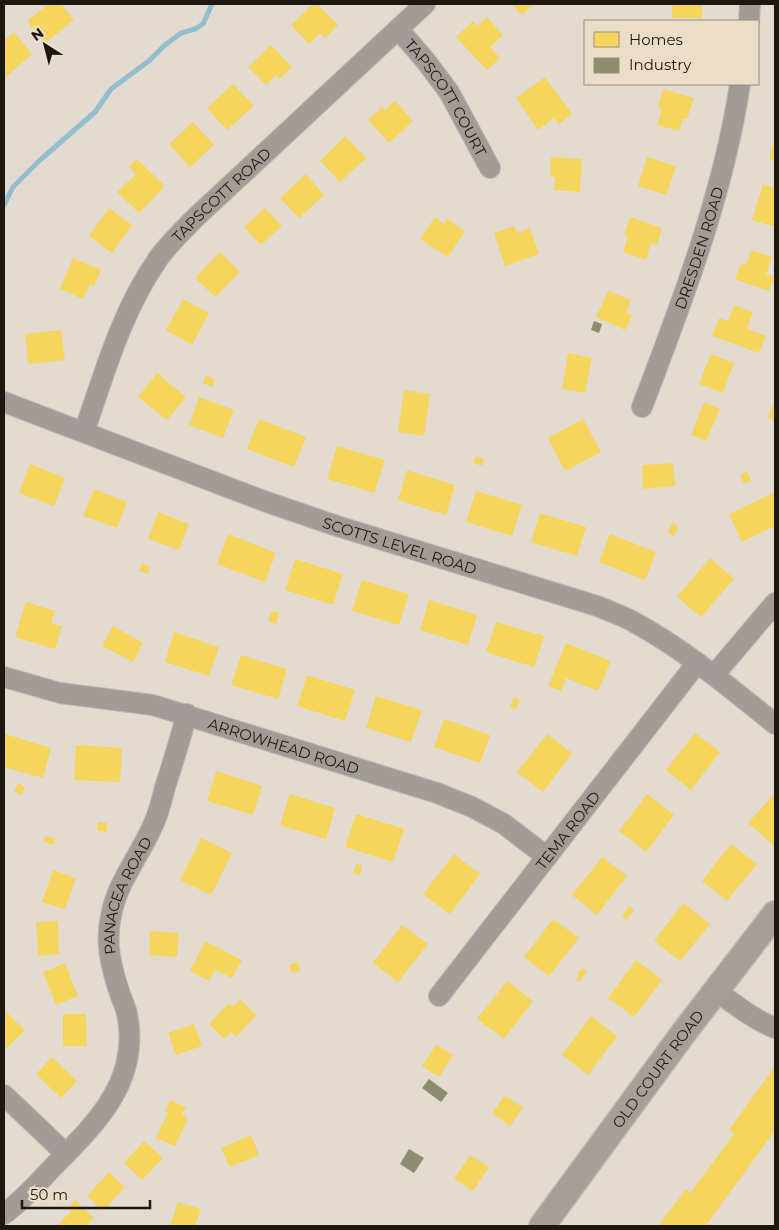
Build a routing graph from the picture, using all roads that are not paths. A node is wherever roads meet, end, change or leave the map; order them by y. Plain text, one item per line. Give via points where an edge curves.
1 (425, 4) edge
2 (750, 4) edge
3 (749, 20) edge
4 (398, 29) junction
5 (740, 85) edge
6 (490, 168) dead end
7 (4, 402) edge
8 (642, 407) dead end
9 (84, 432) junction
10 (775, 603) edge
11 (697, 663) junction
12 (714, 675) junction
13 (4, 676) edge
14 (187, 714) junction
15 (775, 724) edge
16 (547, 856) junction
17 (775, 914) edge
18 (715, 990) junction
19 (439, 996) dead end
20 (775, 1028) edge
21 (4, 1095) edge
22 (66, 1154) junction
23 (4, 1214) edge
24 (542, 1226) edge

1 - 4 street, TAPSCOTT ROAD
2 - 3 street
4 - 6 street, TAPSCOTT COURT via 449,92
4 - 9 street, TAPSCOTT ROAD via 194,219 157,260 132,304
5 - 8 street, DRESDEN ROAD via 735,118 697,259
7 - 9 street, SCOTTS LEVEL ROAD
9 - 11 street, SCOTTS LEVEL ROAD via 337,526 597,606 630,620
10 - 12 street
11 - 12 street, SCOTTS LEVEL ROAD
11 - 16 street, TEMA ROAD
12 - 15 street, SCOTTS LEVEL ROAD
13 - 14 street, ARROWHEAD ROAD via 60,693 153,705
14 - 16 street, ARROWHEAD ROAD via 437,793 504,824
14 - 22 street, PANACEA ROAD via 155,821 118,891 111,915 108,936 110,961 128,1016 131,1040 128,1062 121,1084 108,1107
16 - 19 street, TEMA ROAD
17 - 18 main road, OLD COURT ROAD
18 - 20 street via 762,1023
18 - 24 main road, OLD COURT ROAD
21 - 22 street
22 - 23 street, PANACEA ROAD

